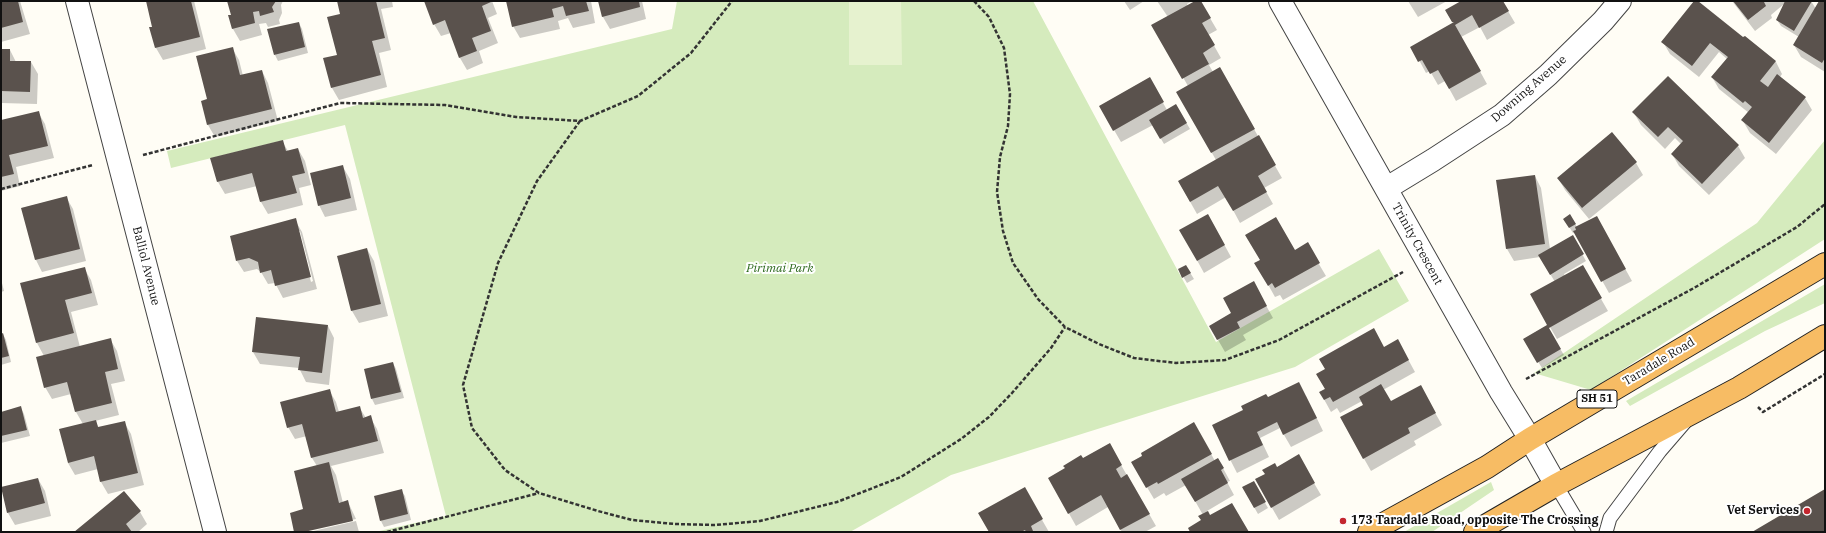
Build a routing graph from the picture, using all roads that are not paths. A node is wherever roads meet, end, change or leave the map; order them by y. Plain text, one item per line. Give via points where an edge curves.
1 (77, 1) edge
2 (1280, 1) edge
3 (1620, 1) edge
4 (1387, 188) junction
5 (1825, 264) edge
6 (1825, 336) edge
7 (1693, 413) junction
8 (1530, 439) junction
9 (1556, 485) junction
10 (215, 532) edge
11 (1369, 532) edge
12 (1475, 532) edge
13 (1584, 532) edge
14 (1606, 532) edge

1 - 10 street, Balliol Avenue
2 - 4 street, Trinity Crescent
3 - 4 street, Downing Avenue via 1548,75 1502,115
4 - 8 street, Trinity Crescent
5 - 8 highway, Taradale Road / SH 51
6 - 7 highway
7 - 9 highway
7 - 14 lane via 1660,451 1610,518
8 - 9 street, Trinity Crescent
8 - 11 highway, Taradale Road / SH 51 via 1487,467
9 - 12 highway
9 - 13 lane

